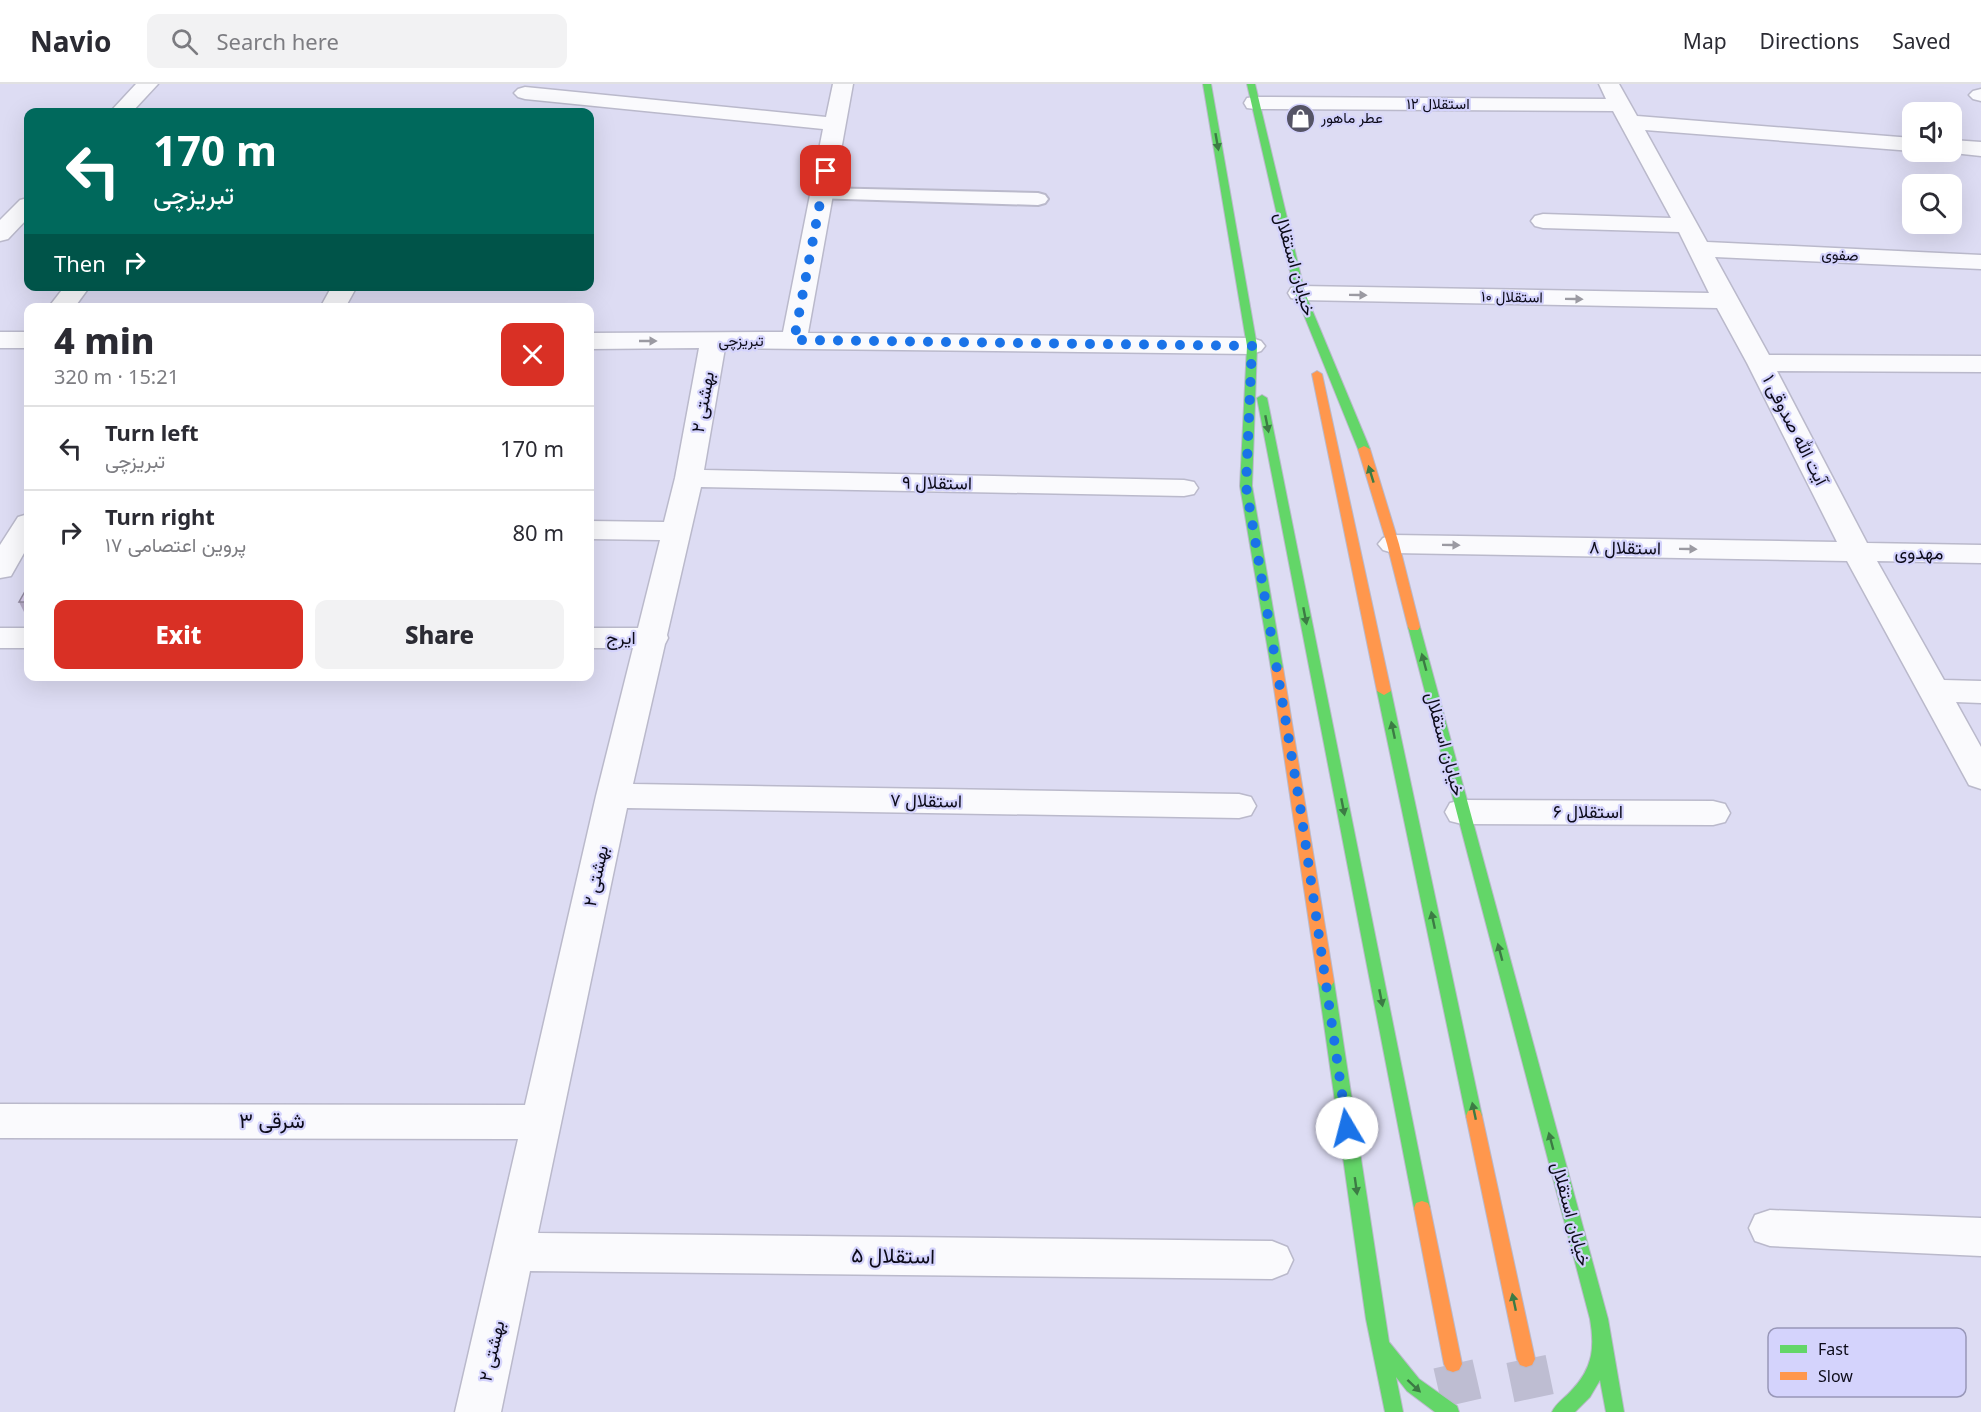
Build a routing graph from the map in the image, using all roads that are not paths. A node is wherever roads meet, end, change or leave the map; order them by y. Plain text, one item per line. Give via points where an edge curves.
1 (148, 84) edge
2 (843, 84) edge
3 (1207, 84) edge
4 (1253, 93) edge
5 (525, 95) edge
6 (1620, 104) edge
7 (124, 108) edge
8 (836, 124) junction
9 (1902, 143) edge
10 (1962, 148) edge
11 (1981, 149) edge
12 (821, 194) junction
13 (1038, 199) dead end
14 (24, 209) edge
15 (1544, 221) dead end
16 (0, 234) edge
17 (1693, 237) junction
18 (1981, 262) edge
19 (74, 291) edge
20 (1300, 293) junction
21 (1725, 301) junction
22 (64, 303) edge
23 (0, 340) edge
24 (24, 340) edge
25 (794, 340) junction
26 (594, 341) edge
27 (713, 341) junction
28 (1252, 346) junction
29 (1761, 363) junction
30 (1981, 364) edge
31 (689, 478) junction
32 (1185, 488) dead end
33 (24, 530) edge
34 (594, 530) edge
35 (677, 531) junction
36 (1393, 544) junction
37 (1857, 552) junction
38 (1981, 554) edge
39 (0, 569) edge
40 (0, 638) edge
41 (24, 638) edge
42 (594, 638) edge
43 (653, 638) junction
44 (1932, 691) junction
45 (1981, 692) edge
46 (1981, 777) edge
47 (613, 796) junction
48 (1239, 806) dead end
49 (1462, 812) junction
50 (1713, 813) dead end
51 (0, 1121) edge
52 (543, 1122) junction
53 (1770, 1228) dead end
54 (1981, 1237) edge
55 (514, 1252) junction
56 (1272, 1260) dead end
57 (1375, 1319) junction
58 (1599, 1319) junction
59 (1527, 1359) tunnel mouth
60 (1453, 1364) tunnel mouth
61 (478, 1412) edge
62 (1394, 1412) edge
63 (1449, 1412) edge
64 (1561, 1412) edge
65 (1615, 1412) edge

1 - 7 street
2 - 8 street
3 -> 28 main road
4 - 6 street, استقلال ۱۲
4 - 20 main road, خیابان استقلال
5 - 8 street
6 - 9 street, استقلال ۱۲
6 - 17 street, آیت الله صدوقی ۱
8 - 12 street
10 - 11 street
12 - 13 lane
12 - 25 street
14 - 16 street
15 - 17 street, صفوی
17 - 18 street, صفوی
17 - 21 street, آیت الله صدوقی ۱
19 - 22 street
20 -> 21 street, استقلال ۱۰
36 -> 20 main road, خیابان استقلال via 1363,446
59 -> 20 main road
21 - 29 street, آیت الله صدوقی ۱
23 - 24 street
25 - 27 street, تبریزچی
25 - 28 street, تبریزچی
26 -> 27 street, تبریزچی
27 - 31 street, بهشتی ۲
28 -> 57 main road via 1246,486 1300,806
28 -> 60 main road
29 - 30 street
29 - 37 street, آیت الله صدوقی ۱
31 - 32 street, استقلال ۹
31 - 35 street, بهشتی ۲
33 - 39 street
34 - 35 street
35 - 43 street, بهشتی ۲
36 -> 37 street, استقلال ۸
49 -> 36 main road, خیابان استقلال
37 - 38 street, مهدوی
37 - 44 street, آیت الله صدوقی ۱
40 - 41 street
42 - 43 street, ایرج
43 - 47 street, بهشتی ۲
44 - 45 street
44 - 46 street, آیت الله صدوقی ۱
47 - 48 street, استقلال ۷
47 - 52 street, بهشتی ۲
49 - 50 street, استقلال ۶
58 -> 49 main road, خیابان استقلال
51 - 52 street, ۳ شرقی
52 - 55 street, بهشتی ۲
53 - 54 street
55 - 56 street, استقلال ۵
55 - 61 street, بهشتی ۲
57 - 62 main road
57 -> 63 main road via 1385,1348 1403,1376
58 - 64 main road via 1602,1348 1595,1375 1580,1399
58 - 65 main road, خیابان استقلال

